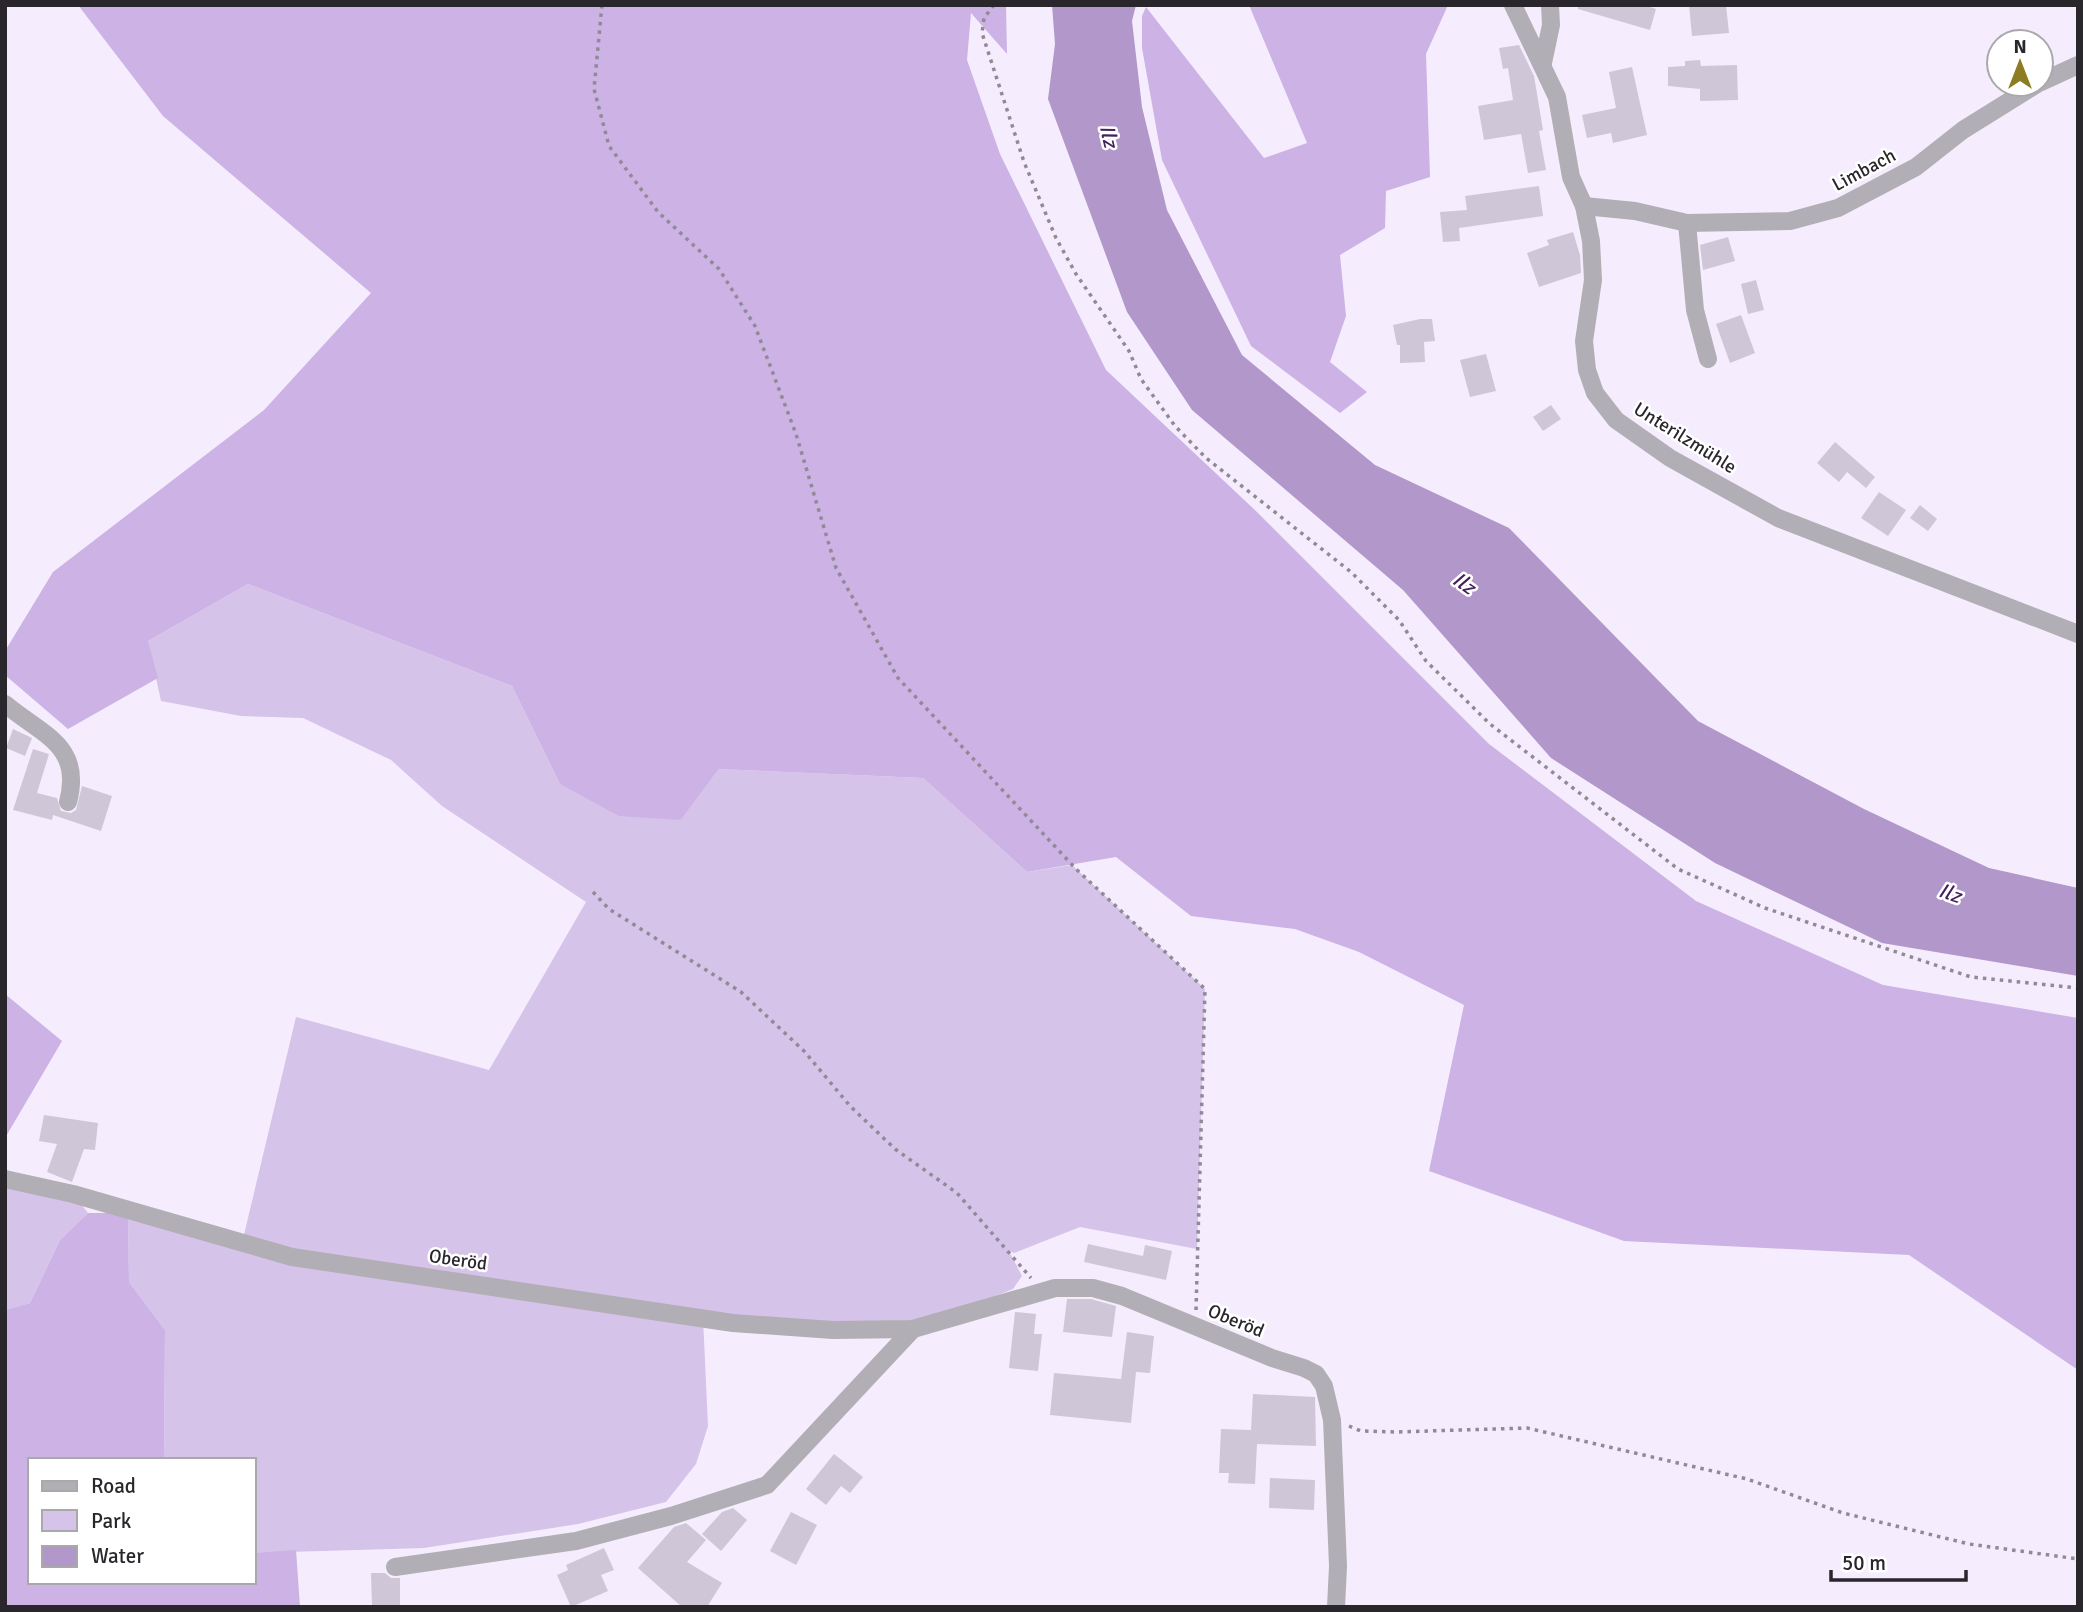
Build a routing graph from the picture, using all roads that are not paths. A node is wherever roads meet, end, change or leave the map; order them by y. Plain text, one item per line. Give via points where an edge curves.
1 (1513, 5) edge
2 (1549, 5) edge
3 (1543, 63) junction
4 (2078, 65) edge
5 (2055, 76) edge
6 (2015, 98) edge
7 (1584, 206) junction
8 (1686, 223) junction
9 (1708, 359) dead end
10 (2078, 634) edge
11 (5, 704) edge
12 (68, 802) dead end
13 (5, 1180) edge
14 (913, 1329) junction
15 (395, 1567) dead end
16 (1336, 1607) edge

1 - 3 street, Unterilzmühle
2 - 3 street
3 - 7 street, Unterilzmühle via 1557,97 1571,177
4 - 5 street, Limbach
6 - 8 street, Limbach via 1916,167 1838,208 1790,221
7 - 8 street, Limbach
7 - 10 street, Unterilzmühle via 1593,258 1584,341 1587,370 1595,393 1616,420 1670,458 1778,518
8 - 9 street via 1695,310
11 - 12 street via 48,734 70,761 73,782
13 - 14 street, Oberöd via 73,1194 292,1257 347,1267 733,1323 833,1330
14 - 15 street via 767,1485 576,1541
14 - 16 street, Oberöd via 1055,1288 1093,1288 1316,1374 1324,1385 1332,1420

